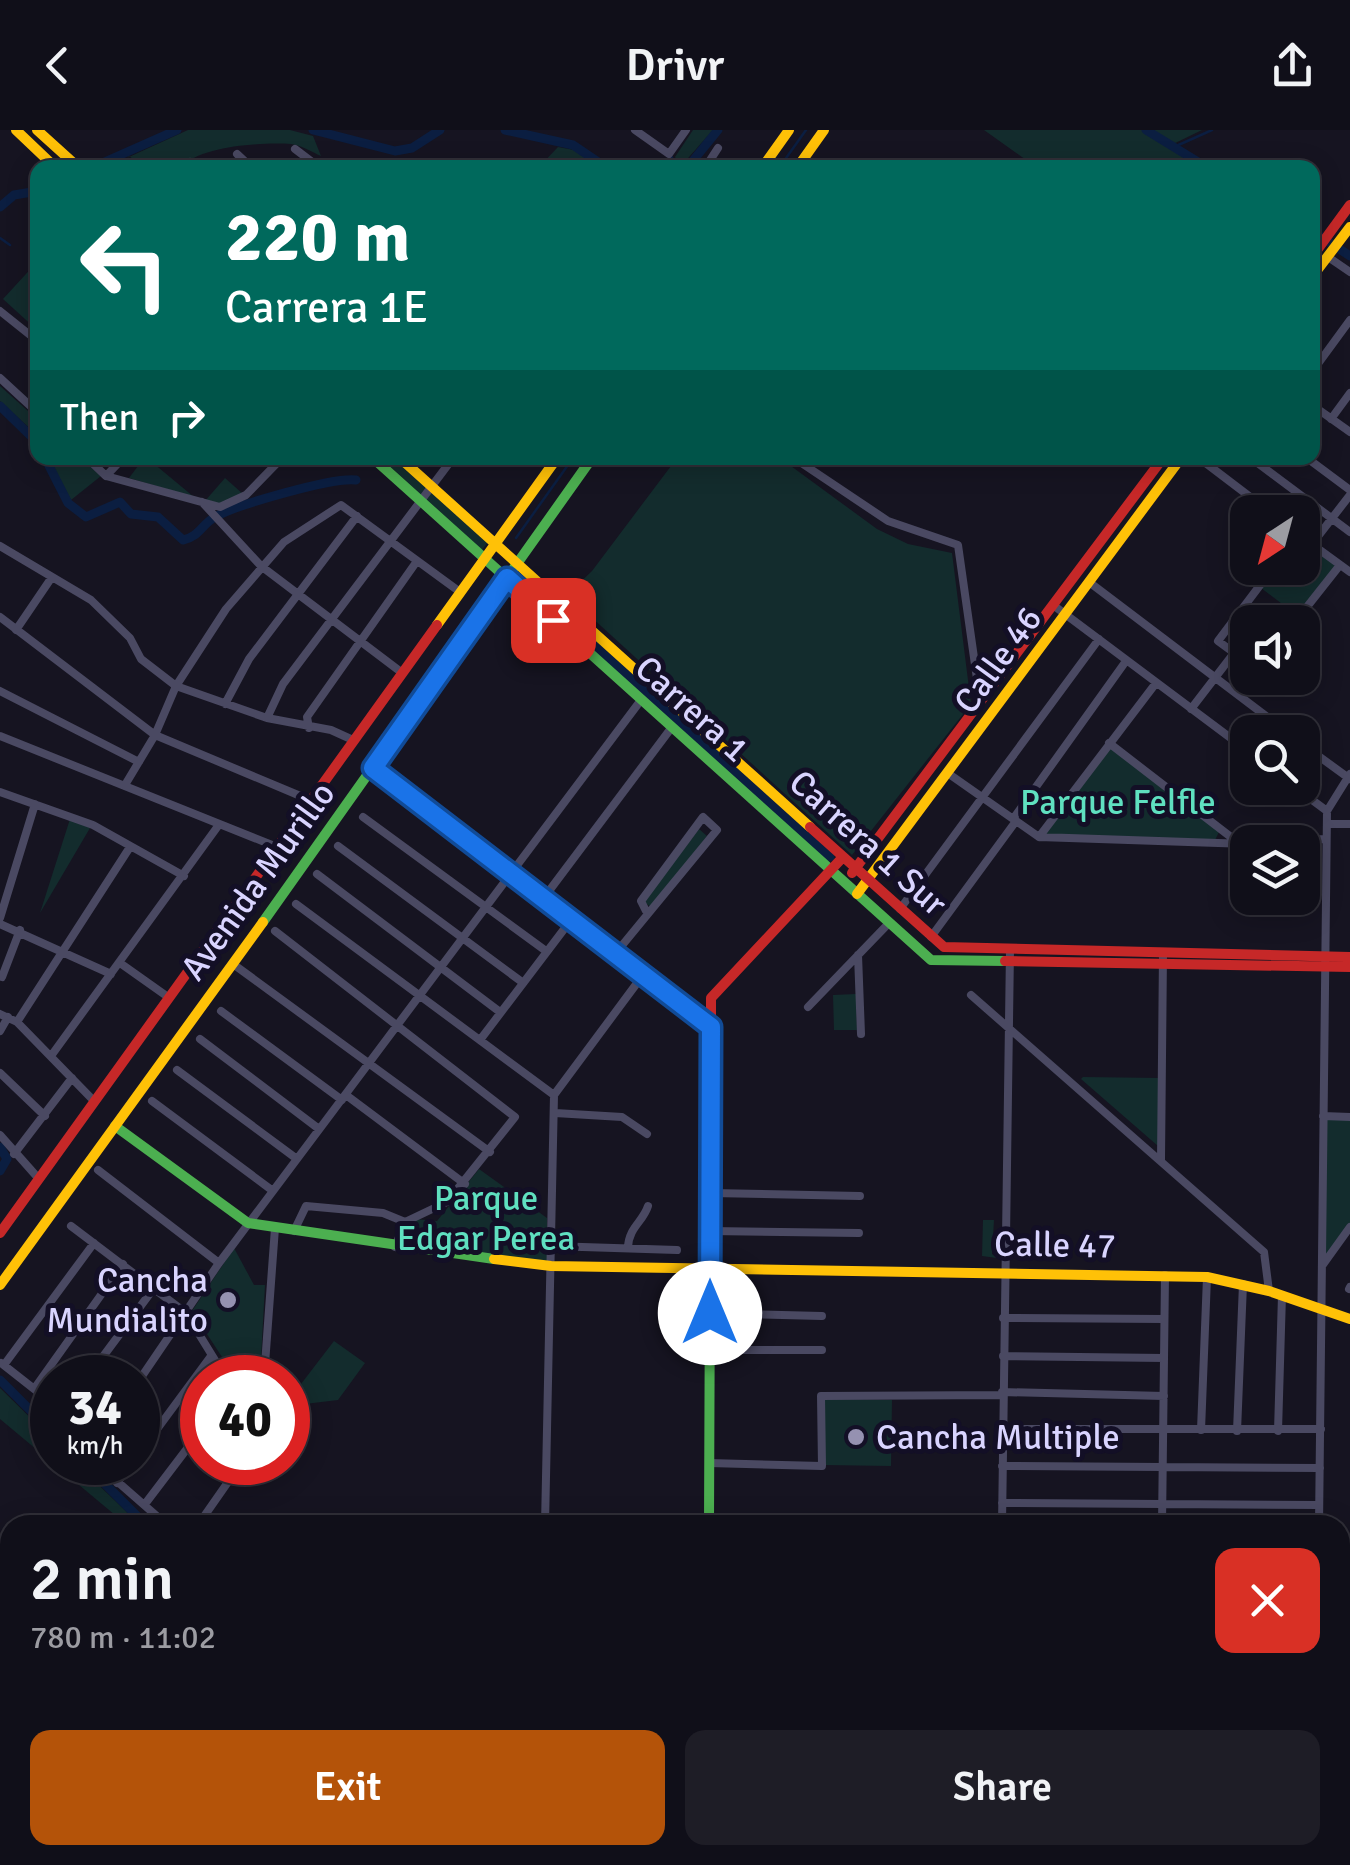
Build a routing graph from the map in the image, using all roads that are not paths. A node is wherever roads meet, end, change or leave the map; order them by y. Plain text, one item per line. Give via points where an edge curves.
1 (16, 130) edge
2 (37, 130) edge
3 (634, 130) edge
4 (686, 130) edge
5 (789, 130) edge
6 (824, 130) edge
7 (718, 148) dead end
8 (295, 149) dead end
9 (237, 154) dead end
10 (48, 160) edge
11 (71, 160) edge
12 (243, 160) edge
13 (309, 160) edge
14 (710, 160) edge
15 (768, 160) edge
16 (803, 160) edge
17 (1350, 205) edge
18 (1350, 227) edge
19 (1341, 238) edge
20 (1327, 251) junction
21 (1320, 254) edge
22 (1320, 263) edge
23 (1350, 272) edge
24 (0, 311) edge
25 (1350, 320) edge
26 (30, 335) edge
27 (1320, 361) edge
28 (0, 378) edge
29 (1350, 393) edge
30 (30, 406) edge
31 (1320, 411) edge
32 (1332, 419) junction
33 (1350, 432) edge
34 (94, 465) edge
35 (116, 465) edge
36 (275, 465) edge
37 (381, 465) edge
38 (408, 465) edge
39 (448, 465) edge
40 (552, 465) edge
41 (587, 465) edge
42 (804, 465) edge
43 (1159, 465) edge
44 (1176, 465) edge
45 (1207, 465) edge
46 (1261, 465) edge
47 (1316, 465) edge
48 (106, 476) junction
49 (431, 486) junction
50 (1350, 493) edge
51 (1247, 495) edge
52 (420, 501) junction
53 (202, 502) junction
54 (357, 516) junction
55 (1333, 518) junction
56 (1350, 532) edge
57 (1320, 534) edge
58 (388, 539) junction
59 (496, 543) junction
60 (0, 546) edge
61 (1320, 550) edge
62 (484, 559) junction
63 (417, 561) junction
64 (518, 562) junction
65 (1340, 565) junction
66 (261, 566) junction
67 (1350, 572) edge
68 (52, 577) junction
69 (507, 578) junction
70 (1088, 582) junction
71 (1260, 585) edge
72 (460, 592) junction
73 (297, 593) junction
74 (1245, 605) edge
75 (1308, 605) edge
76 (1053, 606) junction
77 (1065, 614) junction
78 (0, 618) edge
79 (330, 618) junction
80 (1230, 625) edge
81 (16, 630) junction
82 (1099, 639) junction
83 (361, 641) junction
84 (1230, 650) edge
85 (1230, 658) edge
86 (1126, 661) junction
87 (977, 671) junction
88 (401, 672) junction
89 (1214, 679) junction
90 (996, 683) junction
91 (1156, 683) junction
92 (176, 686) junction
93 (0, 692) edge
94 (641, 700) junction
95 (981, 703) junction
96 (225, 704) junction
97 (1192, 709) junction
98 (1264, 715) edge
99 (268, 718) junction
100 (672, 727) junction
101 (309, 728) junction
102 (155, 735) junction
103 (0, 736) edge
104 (1230, 738) edge
105 (352, 740) junction
106 (1109, 744) junction
107 (1320, 757) edge
108 (139, 762) junction
109 (373, 768) junction
110 (948, 774) junction
111 (1349, 777) edge
112 (125, 785) junction
113 (0, 792) edge
114 (981, 797) junction
115 (310, 800) junction
116 (35, 804) junction
117 (1318, 805) edge
118 (1326, 811) junction
119 (363, 817) dead end
120 (1014, 820) junction
121 (1327, 824) junction
122 (1350, 824) edge
123 (218, 826) junction
124 (1230, 834) edge
125 (1038, 836) junction
126 (1320, 838) edge
127 (1326, 838) junction
128 (1230, 843) edge
129 (130, 846) junction
130 (277, 846) junction
131 (338, 846) dead end
132 (843, 857) junction
133 (856, 868) junction
134 (830, 870) junction
135 (317, 874) dead end
136 (511, 875) junction
137 (184, 876) junction
138 (868, 880) junction
139 (844, 883) junction
140 (857, 894) junction
141 (544, 899) junction
142 (296, 904) dead end
143 (487, 908) junction
144 (900, 908) junction
145 (646, 911) junction
146 (570, 920) junction
147 (0, 921) edge
148 (889, 923) junction
149 (20, 930) junction
150 (275, 931) dead end
151 (931, 936) junction
152 (464, 940) junction
153 (64, 951) junction
154 (546, 951) junction
155 (615, 954) junction
156 (1010, 954) junction
157 (858, 955) junction
158 (1350, 956) edge
159 (1163, 958) junction
160 (1324, 961) junction
161 (120, 962) junction
162 (234, 964) junction
163 (1350, 966) edge
164 (443, 969) junction
165 (112, 974) junction
166 (643, 975) junction
167 (2, 977) edge
168 (522, 982) junction
169 (971, 995) dead end
170 (168, 997) junction
171 (422, 997) junction
172 (808, 1007) dead end
173 (221, 1011) dead end
174 (500, 1012) junction
175 (4, 1015) edge
176 (17, 1022) junction
177 (1008, 1026) junction
178 (399, 1027) junction
179 (711, 1027) junction
180 (0, 1031) edge
181 (861, 1034) dead end
182 (200, 1039) dead end
183 (480, 1040) junction
184 (50, 1056) junction
185 (370, 1065) junction
186 (178, 1070) dead end
187 (0, 1072) edge
188 (72, 1078) junction
189 (554, 1094) junction
190 (344, 1098) junction
191 (152, 1101) dead end
192 (94, 1102) junction
193 (555, 1113) junction
194 (45, 1116) junction
195 (1323, 1116) junction
196 (1350, 1116) edge
197 (115, 1126) junction
198 (319, 1130) junction
199 (646, 1134) dead end
200 (0, 1135) edge
201 (490, 1152) junction
202 (14, 1154) junction
203 (297, 1159) junction
204 (1162, 1160) junction
205 (98, 1170) dead end
206 (39, 1179) junction
207 (465, 1184) junction
208 (273, 1191) junction
209 (710, 1193) junction
210 (860, 1196) dead end
211 (648, 1206) dead end
212 (405, 1222) junction
213 (248, 1223) junction
214 (71, 1226) dead end
215 (1350, 1227) edge
216 (275, 1228) junction
217 (294, 1231) junction
218 (710, 1231) junction
219 (0, 1233) edge
220 (859, 1234) dead end
221 (94, 1243) junction
222 (551, 1246) junction
223 (396, 1247) junction
224 (628, 1247) junction
225 (678, 1250) dead end
226 (219, 1263) junction
227 (123, 1264) junction
228 (551, 1266) junction
229 (1322, 1266) junction
230 (710, 1268) junction
231 (1003, 1272) junction
232 (1165, 1275) junction
233 (1207, 1277) junction
234 (0, 1284) edge
235 (1243, 1284) junction
236 (154, 1288) junction
237 (1269, 1291) junction
238 (1282, 1295) junction
239 (1320, 1306) junction
240 (186, 1312) junction
241 (710, 1313) junction
242 (822, 1316) dead end
243 (1004, 1318) junction
244 (1350, 1318) edge
245 (1164, 1319) junction
246 (710, 1350) junction
247 (822, 1350) dead end
248 (58, 1355) edge
249 (104, 1355) edge
250 (157, 1355) edge
251 (210, 1355) edge
252 (266, 1355) edge
253 (1003, 1356) junction
254 (1164, 1358) junction
255 (2, 1364) edge
256 (30, 1386) edge
257 (1002, 1393) junction
258 (1164, 1396) junction
259 (180, 1398) edge
260 (160, 1425) edge
261 (1002, 1429) junction
262 (1322, 1429) junction
263 (1201, 1430) junction
264 (1163, 1431) junction
265 (1237, 1431) junction
266 (1278, 1432) junction
267 (180, 1459) edge
268 (709, 1463) junction
269 (1002, 1466) junction
270 (1162, 1468) junction
271 (1320, 1468) junction
272 (120, 1485) edge
273 (226, 1485) edge
274 (1002, 1503) junction
275 (145, 1504) junction
276 (1319, 1504) junction
277 (1163, 1505) junction
278 (157, 1515) edge
279 (205, 1515) edge
280 (546, 1515) edge
281 (708, 1515) edge
282 (1002, 1515) edge
283 (1162, 1515) edge
284 (1319, 1515) edge

1 - 10 street
2 - 11 street
3 - 4 street via 669,154
5 - 15 street
6 - 16 street
7 - 14 street
8 - 13 street
9 - 12 street
17 - 19 street
18 - 19 street
19 - 20 street
20 - 21 street
20 - 22 street
20 - 23 street
24 - 26 street
25 - 27 street
28 - 30 street
29 - 32 street
31 - 32 street
32 - 33 street
34 - 48 street
35 - 48 street
36 - 53 street via 235,502
37 - 52 street, Carrera 1
38 - 49 street, Carrera 1 Sur
39 - 49 street
40 - 59 street, Avenida Murillo
41 - 64 street, Avenida Murillo
42 - 87 street via 888,521 955,541
43 - 76 street, Calle 46
44 - 70 street, Calle 46
45 - 51 street
46 - 55 street
47 - 50 street
48 - 53 street
49 - 52 street
49 - 59 street, Carrera 1 Sur
50 - 55 street
52 - 58 street
52 - 62 street, Carrera 1
53 - 66 street
54 - 58 street
54 - 66 street via 341,504
54 - 73 street
55 - 56 street
55 - 57 street
58 - 63 street
58 - 79 street
59 - 62 street, Avenida Murillo
59 - 64 street, Carrera 1 Sur
60 - 68 street
61 - 65 street
62 - 69 street, Carrera 1
62 - 72 street, Avenida Murillo
63 - 72 street
63 - 83 street
64 - 69 street, Avenida Murillo
64 - 132 street, Carrera 1 Sur
65 - 67 street
65 - 75 street
66 - 73 street
66 - 92 street
68 - 81 street
68 - 92 street via 91,600 130,638 141,659
69 - 94 street, Carrera 1
69 - 109 street, Avenida Murillo
70 - 77 street, Calle 46
70 - 89 street
71 - 74 street
72 - 88 street, Avenida Murillo
73 - 79 street
73 - 96 street
76 - 77 street
76 - 90 street, Calle 46
77 - 82 street
77 - 110 street, Calle 46
78 - 81 street
79 - 83 street
79 - 99 street via 283,684
80 - 84 street via 1218,641
81 - 102 street
82 - 86 street
82 - 114 street
83 - 88 street
83 - 101 street via 307,717
85 - 89 street
86 - 91 street
86 - 120 street
87 - 90 street
87 - 95 street
88 - 105 street, Avenida Murillo
89 - 97 street
89 - 98 street
90 - 95 street, Calle 46
91 - 97 street
91 - 106 street
92 - 96 street
92 - 102 street
93 - 108 street
94 - 100 street, Carrera 1
94 - 136 street
95 - 133 street, Calle 46
96 - 99 street
97 - 104 street
99 - 101 street
100 - 134 street, Carrera 1
100 - 141 street
101 - 105 street
102 - 108 street
102 - 115 street
103 - 112 street
105 - 115 street, Avenida Murillo
106 - 124 street
106 - 125 street
107 - 111 street
108 - 112 street
109 - 136 street
109 - 162 street, Avenida Murillo
110 - 114 street
110 - 138 street, Calle 46
111 - 118 street
112 - 123 street
113 - 116 street
114 - 120 street
114 - 144 street
115 - 130 street, Avenida Murillo
116 - 129 street
116 - 147 street
117 - 118 street
118 - 121 street
119 - 143 street
120 - 125 street
120 - 151 street
121 - 122 street
121 - 127 street
123 - 130 street
123 - 137 street
125 - 128 street
126 - 127 street
127 - 160 street
129 - 137 street
129 - 153 street
130 - 170 street, Avenida Murillo
131 - 152 street
132 - 133 street, Carrera 1 Sur
132 - 134 street
133 - 138 street, Carrera 1 Sur
133 - 139 street, Calle 46
134 - 139 street, Carrera 1
134 - 179 street via 710,998
135 - 164 street
136 - 141 street
136 - 143 street
137 - 161 street
138 - 140 street, Calle 46
138 - 144 street, Carrera 1 Sur
139 - 140 street, Carrera 1
140 - 148 street, Carrera 1
141 - 146 street
142 - 171 street
143 - 152 street
143 - 154 street
144 - 151 street, Carrera 1 Sur
145 - 145 street via 717,830 702,817 641,901
145 - 155 street
146 - 154 street
146 - 155 street
147 - 149 street
148 - 156 street, Carrera 1 via 930,960
148 - 157 street
149 - 153 street
149 - 167 street
150 - 178 street
151 - 156 street, Carrera 1 Sur via 944,947
152 - 164 street
152 - 168 street
153 - 165 street
153 - 176 street
154 - 168 street
155 - 166 street
156 - 159 street
156 - 177 street
157 - 172 street
157 - 181 street
158 - 160 street
159 - 160 street
159 - 204 street
160 - 163 street
160 - 195 street
161 - 165 street
161 - 170 street
162 - 185 street
162 - 197 street, Avenida Murillo
164 - 171 street
164 - 174 street
165 - 184 street
166 - 179 street
166 - 189 street
168 - 174 street
169 - 177 street
170 - 192 street, Avenida Murillo
171 - 178 street
171 - 183 street
173 - 190 street
174 - 183 street
175 - 176 street
175 - 180 street
176 - 184 street
177 - 204 street
177 - 231 street
178 - 185 street
178 - 201 street via 516,1116
179 - 209 street
182 - 198 street
183 - 189 street
184 - 188 street
185 - 190 street
185 - 201 street
186 - 203 street
187 - 194 street
188 - 192 street
188 - 194 street
189 - 193 street
190 - 198 street
190 - 207 street
191 - 208 street
192 - 206 street, Avenida Murillo
193 - 199 street via 622,1117
193 - 222 street
194 - 202 street
195 - 196 street
195 - 229 street
197 - 213 street
197 - 234 street, Avenida Murillo
198 - 203 street
200 - 202 street
201 - 207 street
202 - 206 street
203 - 208 street
204 - 237 street via 1264,1252
205 - 226 street
206 - 219 street, Avenida Murillo
207 - 212 street via 434,1211
208 - 213 street
209 - 210 street
209 - 218 street
211 - 224 street
212 - 217 street via 384,1213 306,1206
212 - 223 street
213 - 216 street, Calle 47
213 - 226 street
214 - 221 street
215 - 229 street
216 - 217 street, Calle 47
216 - 252 street
217 - 223 street, Calle 47
218 - 220 street
218 - 230 street
221 - 227 street
221 - 255 street
222 - 224 street
222 - 228 street
223 - 228 street, Calle 47
224 - 225 street
226 - 240 street
227 - 236 street
227 - 248 street
228 - 230 street, Calle 47
228 - 280 street
229 - 239 street
230 - 231 street, Calle 47
230 - 241 street
231 - 232 street, Calle 47
231 - 243 street
232 - 233 street, Calle 47
232 - 245 street
233 - 235 street, Calle 47
233 - 263 street
235 - 237 street, Calle 47
235 - 265 street
236 - 240 street
236 - 249 street
237 - 238 street, Calle 47
238 - 239 street, Calle 47
238 - 266 street
239 - 244 street
239 - 262 street
240 - 250 street
240 - 251 street
241 - 242 street
241 - 246 street
243 - 245 street
243 - 253 street
245 - 254 street
246 - 247 street
246 - 268 street
253 - 254 street
253 - 257 street
254 - 258 street
255 - 256 street
257 - 258 street
257 - 261 street
257 - 268 street via 822,1396 822,1466
258 - 264 street
259 - 260 street
261 - 264 street
261 - 269 street
262 - 266 street
262 - 271 street
263 - 264 street
263 - 265 street
264 - 270 street
265 - 266 street
267 - 275 street
268 - 281 street
269 - 270 street
269 - 274 street
270 - 271 street
270 - 277 street
271 - 276 street
272 - 275 street
273 - 279 street
274 - 277 street
274 - 282 street
275 - 278 street
276 - 277 street
276 - 284 street
277 - 283 street

